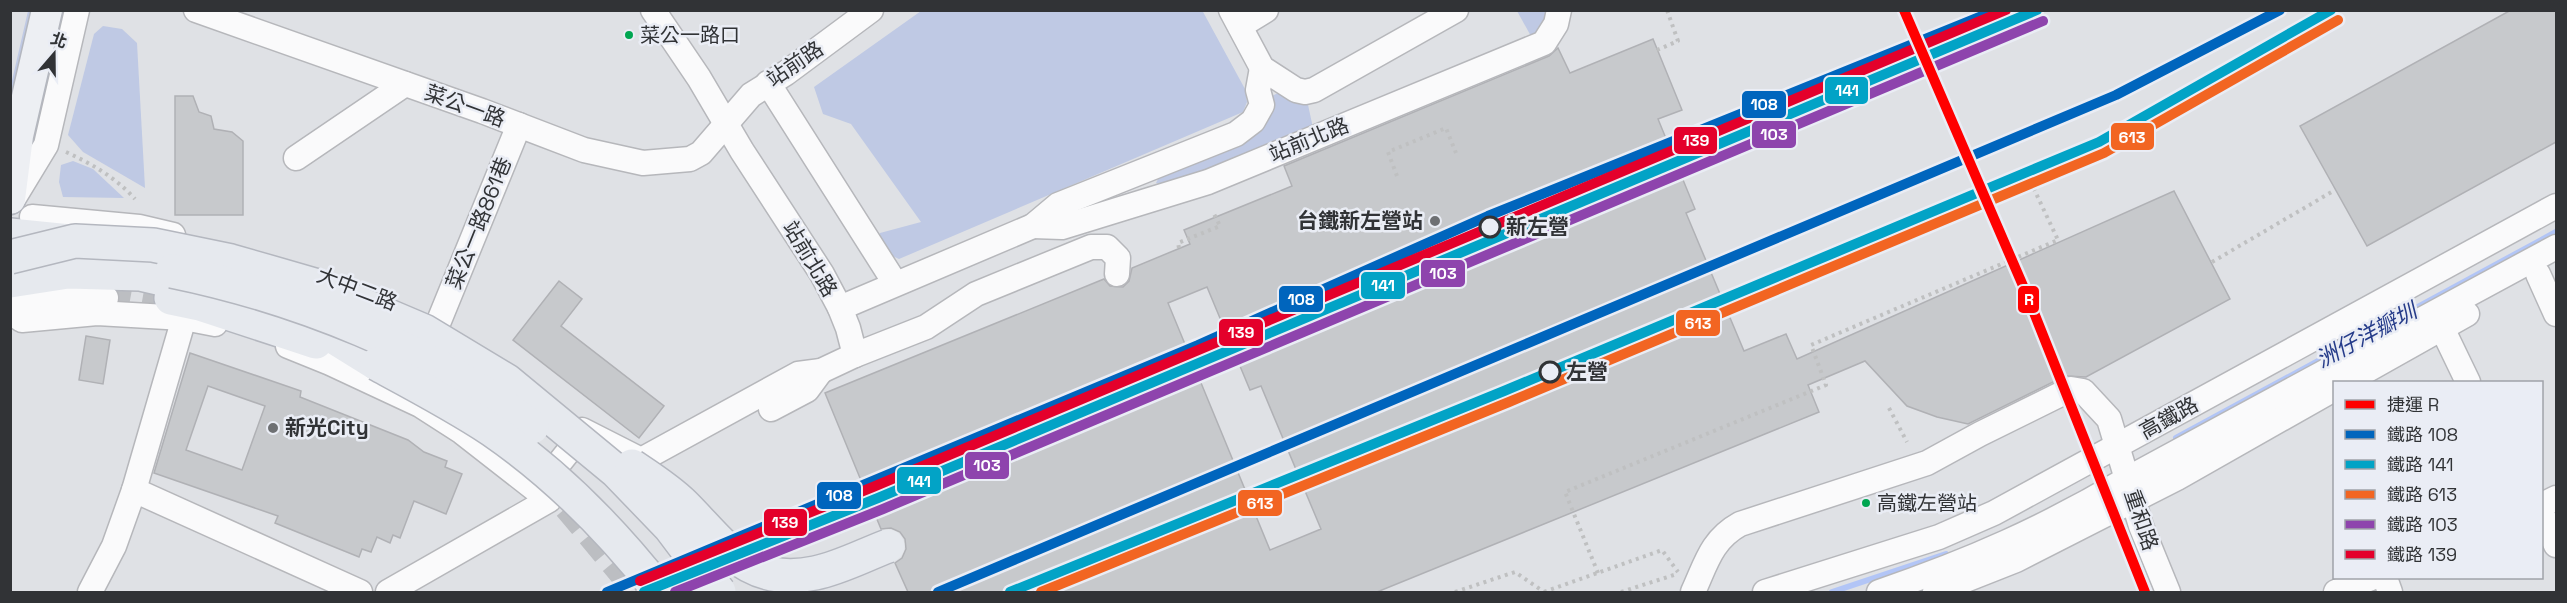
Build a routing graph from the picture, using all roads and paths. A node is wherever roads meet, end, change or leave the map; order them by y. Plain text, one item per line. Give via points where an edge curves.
1 (47, 10) edge
2 (77, 10) edge
3 (196, 10) edge
4 (653, 10) edge
5 (871, 10) edge
6 (1266, 10) edge
7 (1456, 10) edge
8 (1559, 10) edge
9 (1667, 10) edge
10 (1235, 18) edge
11 (1657, 50) dead end
12 (1262, 68) junction
13 (768, 83) junction
14 (405, 84) junction
15 (726, 124) junction
16 (519, 125) junction
17 (62, 150) dead end
18 (1456, 153) dead end
19 (296, 158) dead end
20 (1397, 177) dead end
21 (2033, 188) dead end
22 (2335, 190) dead end
23 (135, 199) dead end
24 (2556, 206) edge
25 (15, 212) edge
26 (1214, 214) dead end
27 (1033, 226) junction
28 (75, 241) junction
29 (2556, 247) edge
30 (1179, 248) dead end
31 (124, 251) junction
32 (10, 258) edge
33 (2211, 262) dead end
34 (2547, 270) edge
35 (1117, 274) dead end
36 (10, 281) edge
37 (895, 283) junction
38 (106, 298) tunnel mouth
39 (10, 302) edge
40 (840, 308) junction
41 (10, 311) edge
42 (2556, 314) edge
43 (184, 318) junction
44 (448, 326) junction
45 (2442, 328) junction
46 (855, 355) junction
47 (377, 364) junction
48 (820, 371) junction
49 (507, 381) junction
50 (2348, 381) edge
51 (2468, 381) edge
52 (2333, 390) edge
53 (420, 405) junction
54 (1888, 408) dead end
55 (771, 409) dead end
56 (584, 432) junction
57 (1907, 442) dead end
58 (2116, 447) junction
59 (134, 490) junction
60 (2130, 490) junction
61 (544, 495) junction
62 (2543, 518) edge
63 (2556, 545) edge
64 (888, 546) dead end
65 (1598, 573) junction
66 (1679, 573) dead end
67 (2369, 579) edge
68 (90, 592) edge
69 (360, 592) edge
70 (388, 592) edge
71 (660, 592) edge
72 (694, 592) edge
73 (719, 592) edge
74 (1455, 592) edge
75 (1544, 592) edge
76 (1693, 592) edge
77 (1764, 592) edge
78 (1879, 592) edge
79 (1935, 592) edge
80 (2168, 592) edge
81 (2337, 592) edge

1 - 25 main road via 18,136
2 - 25 street via 46,145
3 - 14 street, 菜公一路
4 - 15 street, 站前北路
5 - 13 street, 站前路
6 - 10 street
7 - 12 street via 1314,90 1296,90
8 - 27 street, 站前北路 via 1544,44 1208,182 1062,227
9 - 11 path via 1678,41
10 - 12 street
12 - 27 street, 站前北路 via 1258,90 1262,105 1253,121 1236,134 1058,205
13 - 15 street, 站前路 via 751,95
13 - 37 street
14 - 16 street, 菜公一路
14 - 19 street
15 - 16 street, 菜公一路 via 701,153 690,159 643,163 584,150
15 - 40 street, 站前北路
16 - 44 street, 菜公一路861巷
17 - 23 path via 119,182
18 - 20 path via 1446,128 1388,152
21 - 65 path via 2058,240 1811,345 1826,385 1565,492
22 - 33 path
24 - 58 street, 高鐵路
25 - 28 highway
25 - 31 street via 45,230
25 - 44 street, 大中二路 via 139,227 280,258
26 - 30 path via 1220,226 1178,243
27 - 37 street, 站前北路
28 - 32 highway, bridge
28 - 49 highway, bridge via 153,245 231,261 318,286 424,332
29 - 60 street, 高鐵路
31 - 32 highway via 80,258
31 - 72 highway, bridge via 320,313 425,359 512,412 587,471 649,532
34 - 42 street
34 - 45 street
35 - 46 street via 1118,258 1107,247 1091,247 976,294 926,327
36 - 47 highway via 68,272 140,274 239,297 311,323
37 - 40 street, 站前北路
38 - 41 street via 66,297 27,302
39 - 47 highway via 103,292 161,296 229,313
40 - 46 street
41 - 43 street via 22,320 98,313
43 - 53 street via 246,330
43 - 59 street
44 - 53 street, 菜公一路861巷
44 - 56 street, 大中二路
45 - 50 street
45 - 51 street
46 - 48 street
47 - 71 highway, bridge via 493,431 535,464 577,500
48 - 55 street via 807,390
48 - 56 street, 大中二路 via 798,374 641,460
49 - 64 highway, bridge via 552,407 666,490 730,554 754,570 792,577
49 - 73 highway, bridge via 616,471 670,527
52 - 60 street, 高鐵路 via 2177,478
53 - 61 street
54 - 57 path
56 - 61 street
58 - 60 street, 重和路
58 - 76 street, 重和路 via 2109,420 2083,391 2071,389 1927,463 1740,524 1724,533 1714,546
58 - 77 street, 高鐵路 via 1994,513 1939,537
59 - 68 street via 114,546
59 - 69 street
60 - 78 street, 高鐵路 via 1951,567
60 - 79 street, 高鐵路 via 2016,560
60 - 80 street, 重和路
61 - 70 street
62 - 63 street
65 - 66 path via 1662,550
65 - 75 path
67 - 81 street
74 - 75 path via 1515,572

